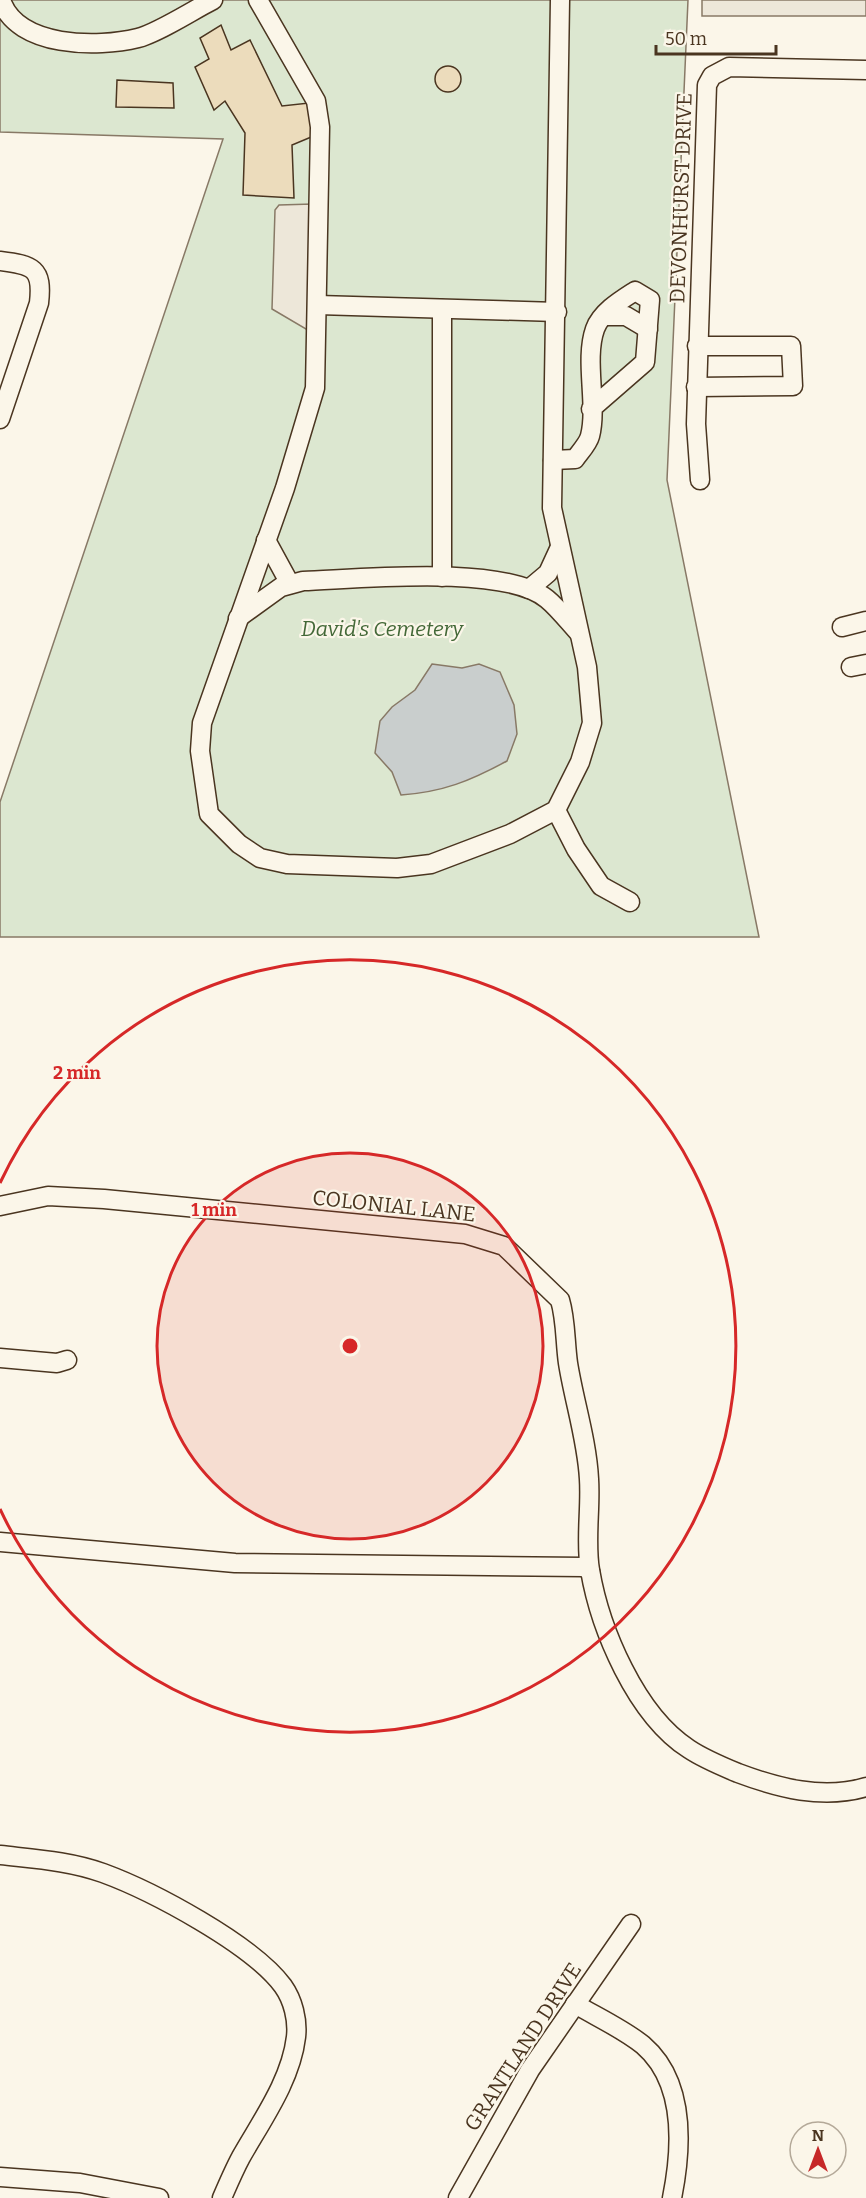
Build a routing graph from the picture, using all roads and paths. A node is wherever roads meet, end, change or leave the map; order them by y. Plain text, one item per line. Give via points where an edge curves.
1 (2, 0) edge
2 (213, 0) edge
3 (258, 0) edge
4 (560, 0) edge
5 (866, 70) edge
6 (0, 261) edge
7 (318, 305) junction
8 (442, 309) junction
9 (557, 312) junction
10 (605, 316) junction
11 (648, 329) junction
12 (697, 346) junction
13 (696, 387) junction
14 (591, 409) junction
15 (0, 419) edge
16 (553, 460) junction
17 (700, 480) dead end
18 (266, 540) junction
19 (560, 547) junction
20 (442, 577) junction
21 (290, 584) junction
22 (529, 589) junction
23 (238, 618) junction
24 (866, 621) edge
25 (842, 627) dead end
26 (579, 633) junction
27 (556, 810) junction
28 (630, 902) dead end
29 (0, 1206) edge
30 (0, 1358) edge
31 (67, 1360) dead end
32 (0, 1542) edge
33 (590, 1571) junction
34 (866, 1787) edge
35 (0, 1855) edge
36 (631, 1924) dead end
37 (574, 2004) junction
38 (0, 2177) edge
39 (159, 2198) edge
40 (222, 2198) edge
41 (458, 2198) edge
42 (672, 2198) edge

1 - 2 street via 9,15 24,28 54,42 140,38
3 - 7 street via 316,101 320,127
4 - 9 street
5 - 12 street, DEVONHURST DRIVE via 729,67 712,76 705,96
6 - 15 street via 24,264 38,275 41,284 39,303
7 - 8 street
7 - 18 street via 315,388
8 - 9 street
8 - 20 street
9 - 16 street
10 - 11 street via 626,316
10 - 11 street via 612,306 635,291 650,300
10 - 14 street via 595,328
11 - 14 street via 645,362
12 - 13 street, DEVONHURST DRIVE
12 - 13 street via 791,346 793,386
13 - 17 street, DEVONHURST DRIVE
14 - 16 street via 590,437 575,459
16 - 19 street via 552,508
18 - 21 street
18 - 23 street
19 - 22 street via 548,573
19 - 26 street
20 - 21 street
20 - 22 street via 489,580
21 - 23 street
22 - 26 street via 546,598
23 - 27 street via 202,723 200,751 209,814 239,844 260,858 287,864 398,868 431,864 510,834
24 - 25 street
26 - 27 street via 587,667 592,723 580,762
27 - 28 street via 601,886
29 - 33 street, COLONIAL LANE via 48,1196 104,1199 465,1234 504,1246 560,1300 564,1312 568,1362 589,1479
30 - 31 street via 57,1363
32 - 33 street via 235,1563 490,1564 584,1567
33 - 34 street, COLONIAL LANE via 603,1617 631,1682 651,1713 687,1748 764,1783 791,1789 842,1792
35 - 40 street via 78,1866 143,1889 249,1953 283,1986 295,2015 292,2057
36 - 37 street, GRANTLAND DRIVE
37 - 41 street, GRANTLAND DRIVE via 530,2070
37 - 42 street via 642,2045 668,2077 677,2115 677,2171
38 - 39 street via 80,2183

